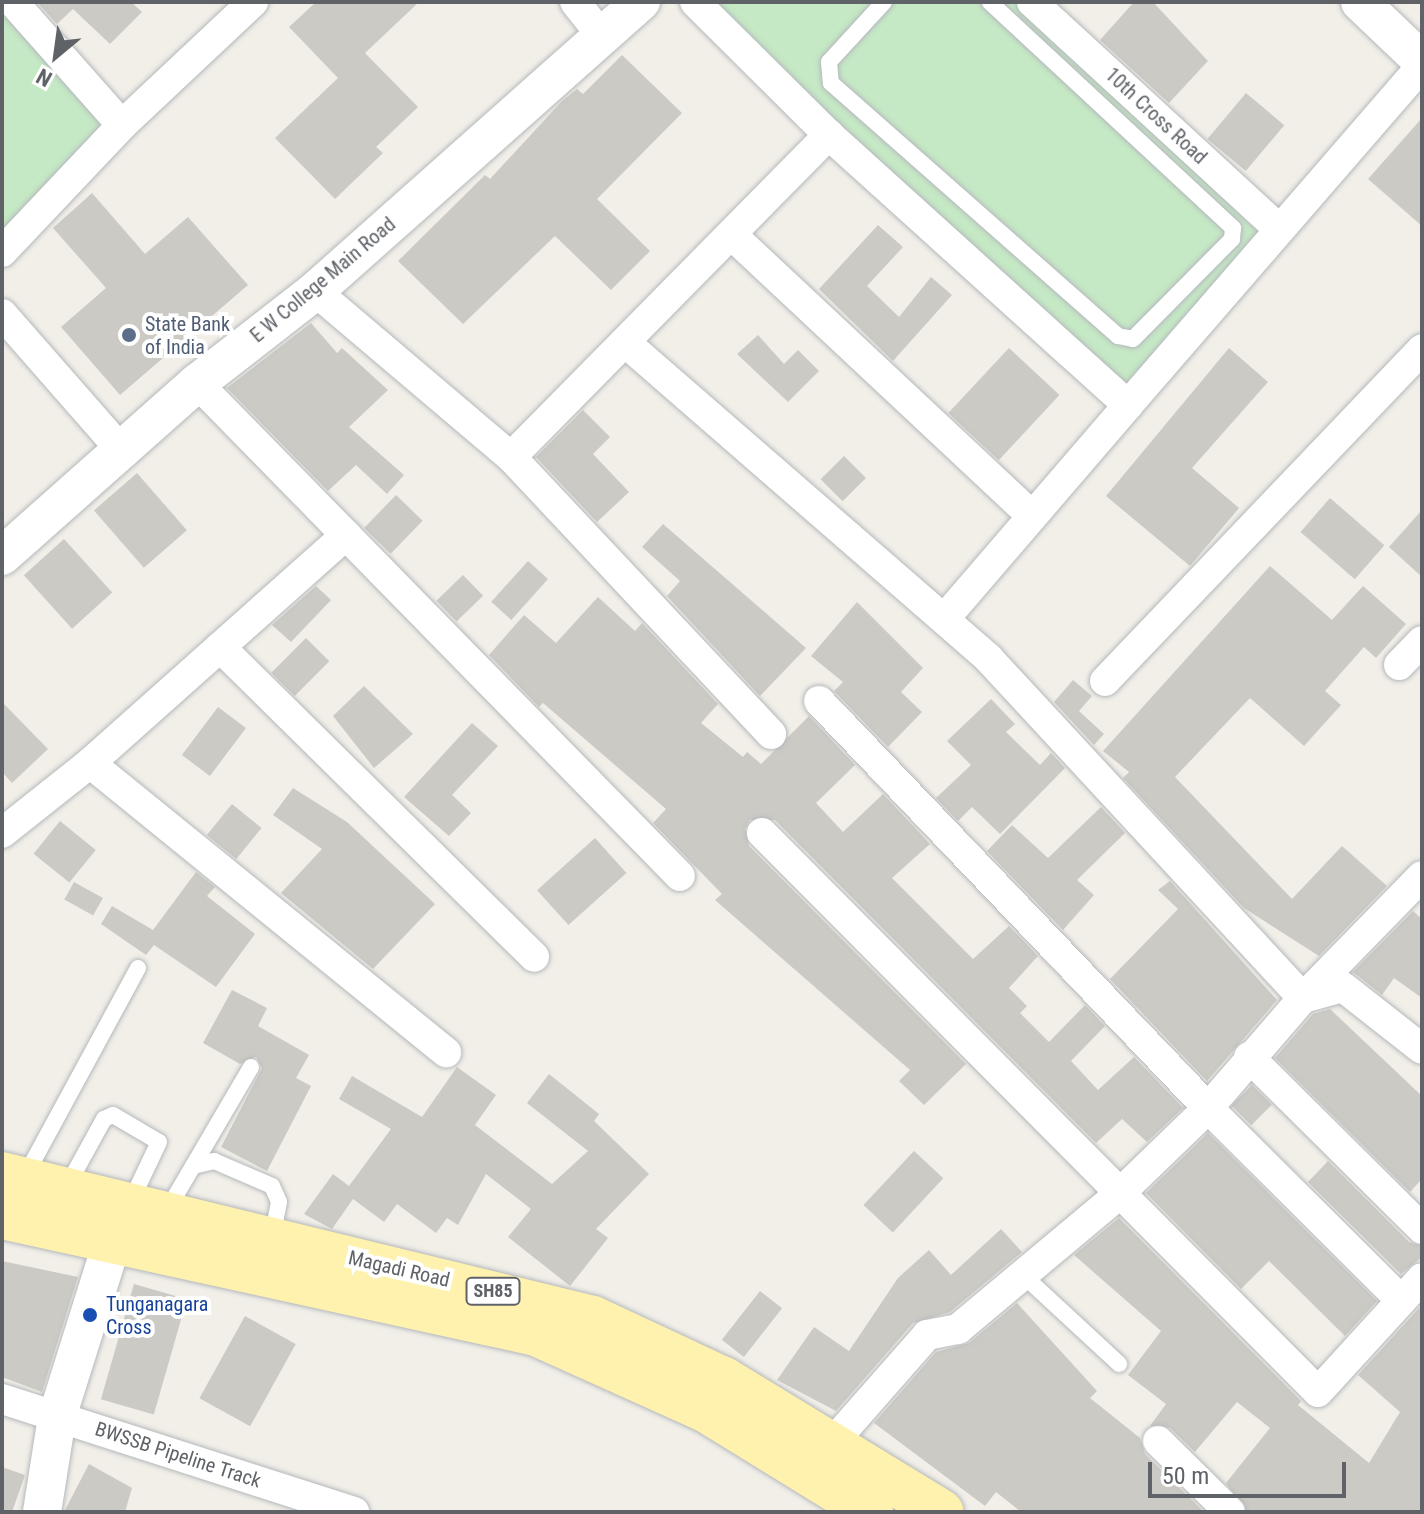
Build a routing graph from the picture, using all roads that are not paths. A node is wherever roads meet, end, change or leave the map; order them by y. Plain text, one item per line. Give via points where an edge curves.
1 (13, 2) edge
2 (575, 2) edge
3 (641, 2) edge
4 (884, 2) edge
5 (990, 2) edge
6 (1032, 2) edge
7 (1360, 2) edge
8 (703, 5) edge
9 (241, 6) edge
10 (602, 36) junction
11 (1422, 64) edge
12 (122, 125) junction
13 (829, 135) junction
14 (1279, 229) junction
15 (734, 237) junction
16 (2, 252) edge
17 (315, 291) junction
18 (2, 314) edge
19 (626, 343) junction
20 (1422, 349) edge
21 (197, 383) junction
22 (1128, 405) junction
23 (123, 452) junction
24 (511, 457) junction
25 (1030, 514) junction
26 (346, 535) junction
27 (2, 556) edge
28 (945, 618) junction
29 (1422, 641) edge
30 (220, 647) junction
31 (1399, 665) dead end
32 (1105, 681) dead end
33 (819, 701) dead end
34 (771, 734) dead end
35 (90, 763) junction
36 (2, 833) edge
37 (762, 833) dead end
38 (680, 876) dead end
39 (1422, 876) edge
40 (534, 957) dead end
41 (138, 968) dead end
42 (1303, 998) junction
43 (1422, 1049) edge
44 (446, 1052) dead end
45 (1249, 1057) junction
46 (251, 1067) dead end
47 (1208, 1108) junction
48 (193, 1166) junction
49 (30, 1181) edge
50 (1117, 1196) junction
51 (2, 1217) edge
52 (136, 1219) junction
53 (1422, 1229) edge
54 (271, 1239) junction
55 (1023, 1275) junction
56 (1412, 1289) edge
57 (1119, 1364) dead end
58 (2, 1399) edge
59 (57, 1417) junction
60 (834, 1441) junction
61 (1158, 1441) dead end
62 (42, 1512) edge
63 (354, 1512) edge
64 (871, 1512) edge
65 (942, 1512) edge
66 (1230, 1512) edge

1 - 12 street
2 - 10 street
3 - 10 street, E W College Main Road
4 - 5 lane via 829,62 831,83 1118,336 1133,339 1232,239 1233,228
6 - 14 street, 10th Cross Road
7 - 11 street
8 - 13 street
9 - 12 street
10 - 17 street, E W College Main Road
11 - 14 street
12 - 16 street
13 - 15 street
13 - 22 street
14 - 22 street
15 - 19 street
15 - 25 street
17 - 21 street, E W College Main Road
17 - 24 street
18 - 23 street
19 - 24 street
19 - 28 street
20 - 32 street
21 - 23 street, E W College Main Road
21 - 26 street
22 - 25 street
23 - 27 street, E W College Main Road
24 - 34 street
25 - 28 street
26 - 30 street
26 - 38 street
28 - 42 street
29 - 31 street
30 - 35 street
30 - 40 street
33 - 47 street
35 - 36 street
35 - 44 street
37 - 50 street
39 - 42 street
41 - 49 lane
42 - 43 street via 1343,987
42 - 45 street
45 - 47 street
45 - 53 street
46 - 48 lane
47 - 50 street
47 - 56 street
48 - 52 lane
48 - 54 lane via 214,1161 272,1186 279,1202
49 - 52 main road, Magadi Road / SH85
49 - 52 lane via 113,1115 159,1142
50 - 55 street
50 - 56 street via 1318,1392
51 - 52 main road, Magadi Road / SH85
52 - 54 main road, Magadi Road / SH85
52 - 59 street
52 - 64 main road, Magadi Road / SH85 via 536,1334 707,1411
54 - 60 main road, Magadi Road / SH85 via 593,1318 724,1379
55 - 57 lane
55 - 60 street via 958,1329 927,1335
58 - 59 street, BWSSB Pipeline Track
59 - 62 street
59 - 63 street, BWSSB Pipeline Track
60 - 65 main road, Magadi Road / SH85
61 - 66 street

